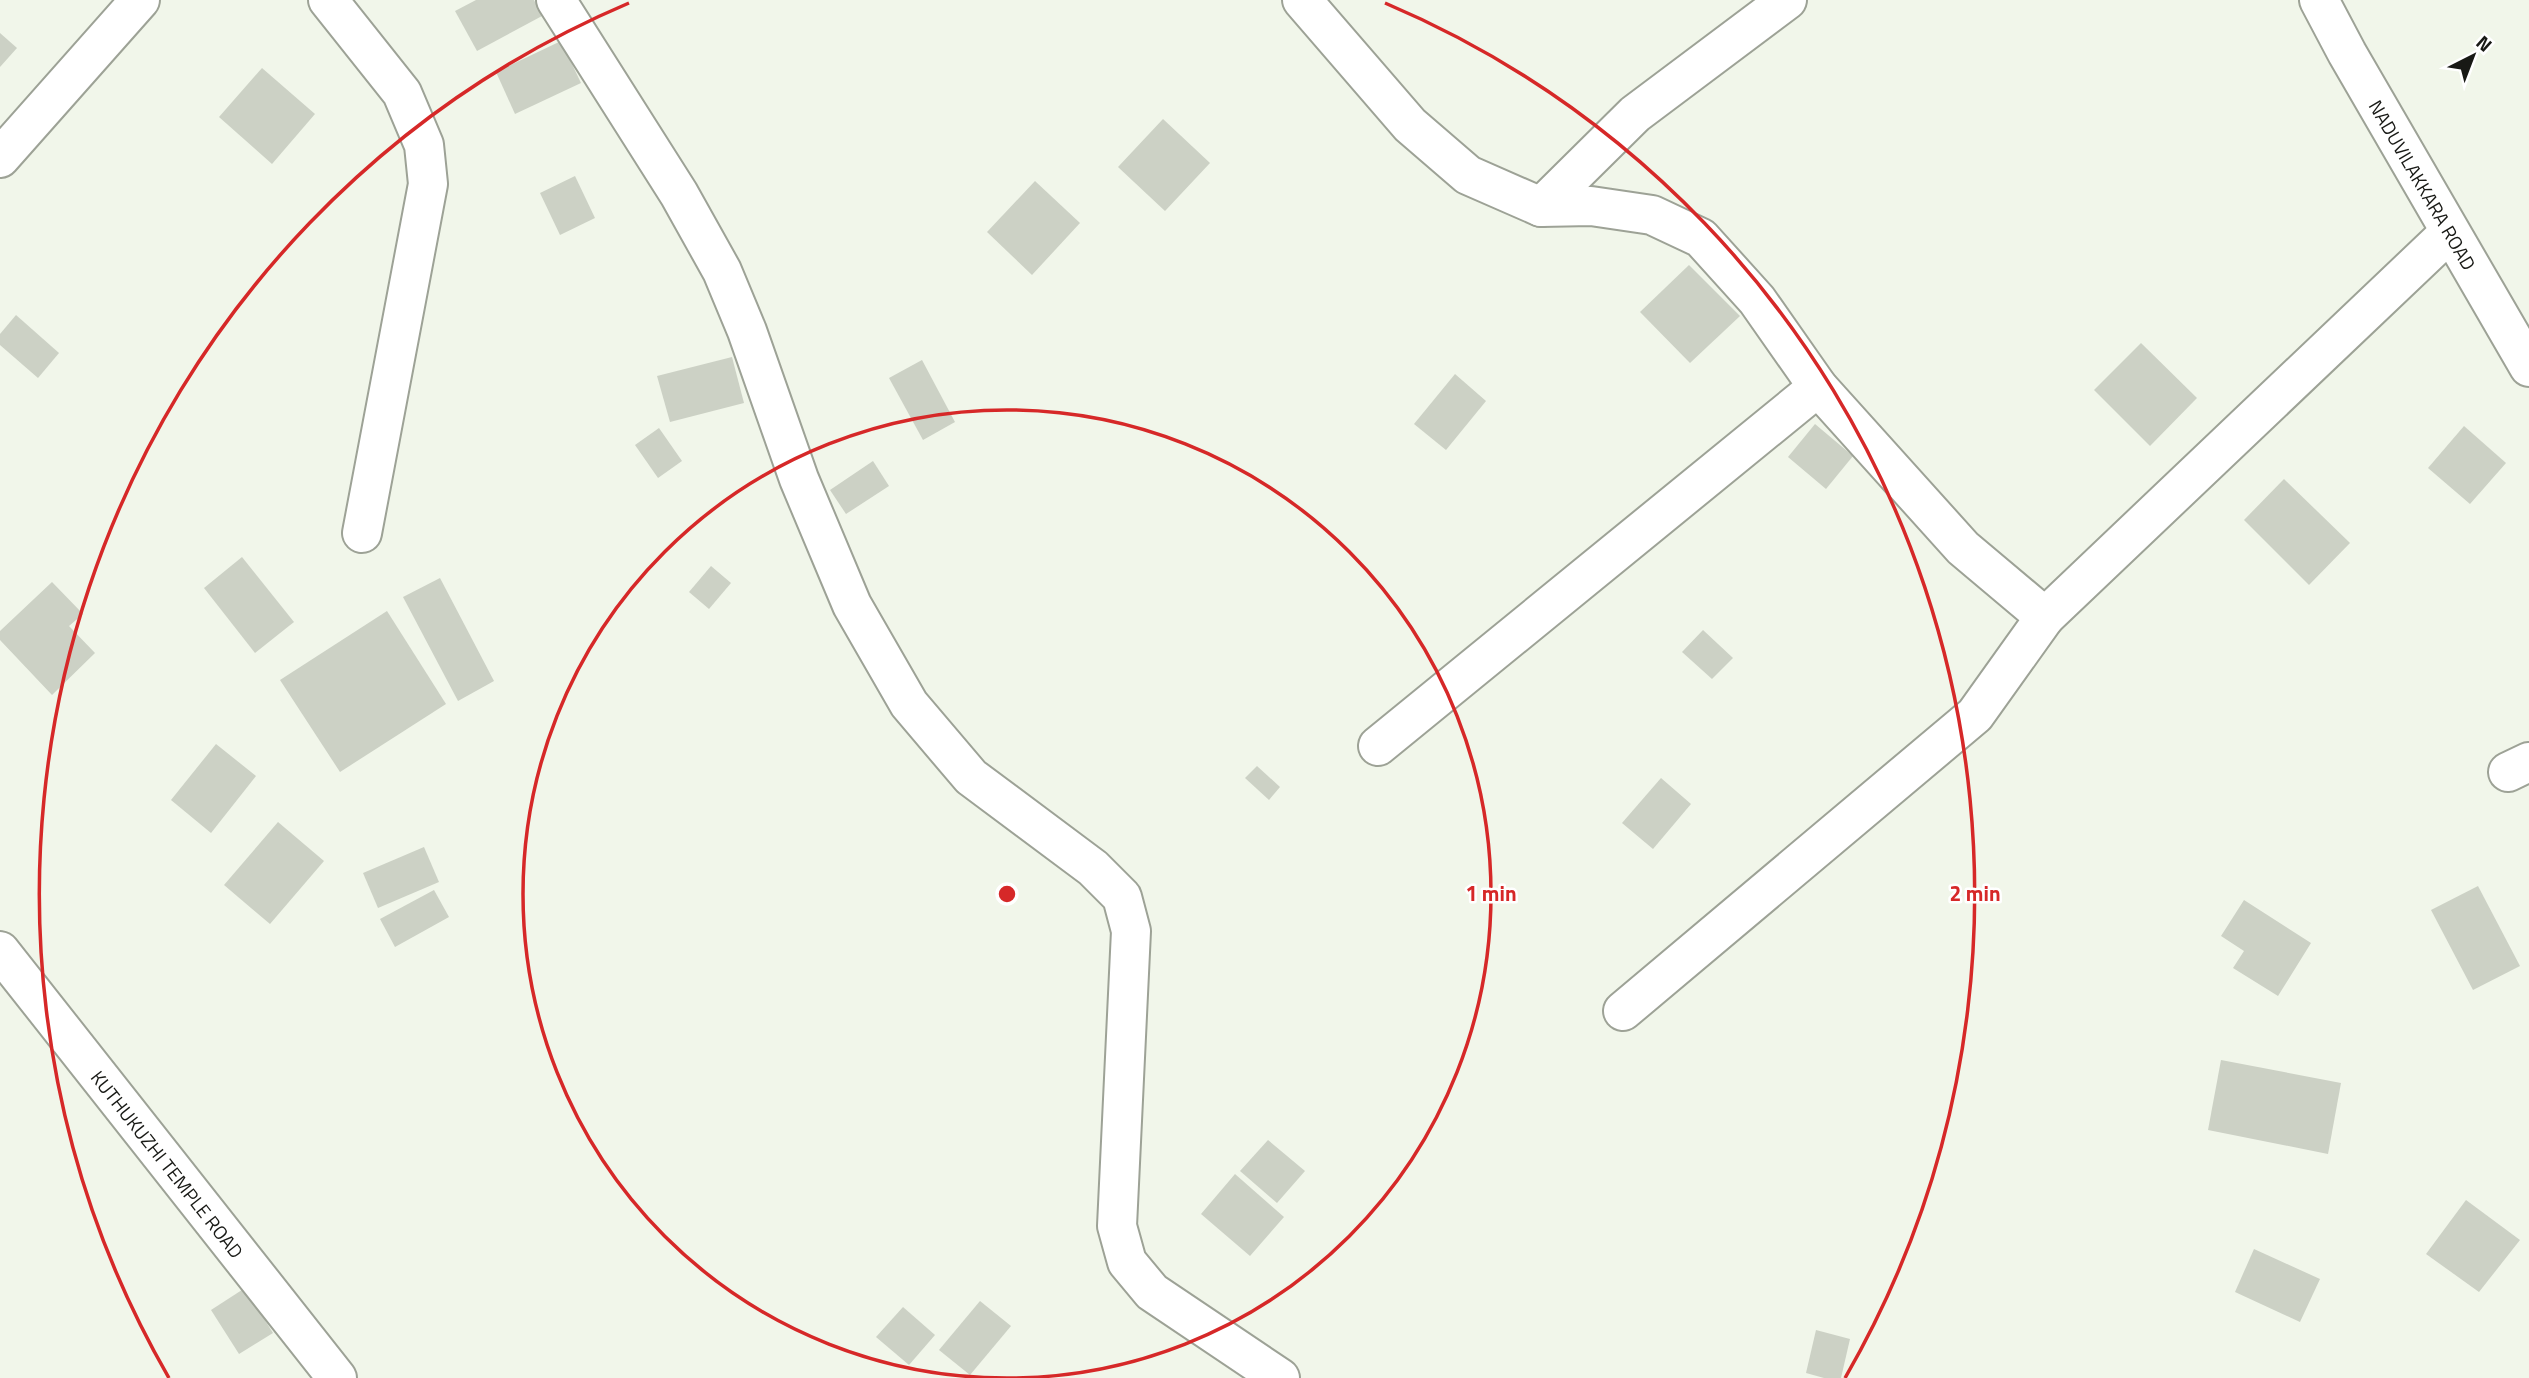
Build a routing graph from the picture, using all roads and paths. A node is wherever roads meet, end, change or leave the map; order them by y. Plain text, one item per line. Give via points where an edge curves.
1 (140, 0) edge
2 (328, 0) edge
3 (556, 0) edge
4 (1302, 0) edge
5 (1787, 0) edge
6 (2319, 0) edge
7 (0, 158) edge
8 (1541, 206) junction
9 (2450, 232) junction
10 (2529, 367) edge
11 (1818, 387) junction
12 (362, 533) dead end
13 (2045, 617) junction
14 (1378, 746) dead end
15 (0, 951) edge
16 (1623, 1011) dead end
17 (1266, 1374) edge
18 (337, 1378) edge

1 - 7 street
2 - 12 street via 402,93 424,145 428,184
3 - 17 street via 679,194 722,271 799,480 852,606 909,704 971,778 1093,868 1122,897 1131,931 1116,1226 1123,1250 1127,1262 1152,1292
4 - 8 street via 1410,125 1468,175
5 - 8 street via 1635,114
6 - 9 street, NADUVILAKKARA ROAD
8 - 11 street via 1591,206 1652,215 1701,238 1757,300
9 - 10 street, NADUVILAKKARA ROAD
9 - 13 street
11 - 13 street via 1963,548
11 - 14 street
13 - 16 street via 1975,715
15 - 18 street, KUTHUKUZHI TEMPLE ROAD

